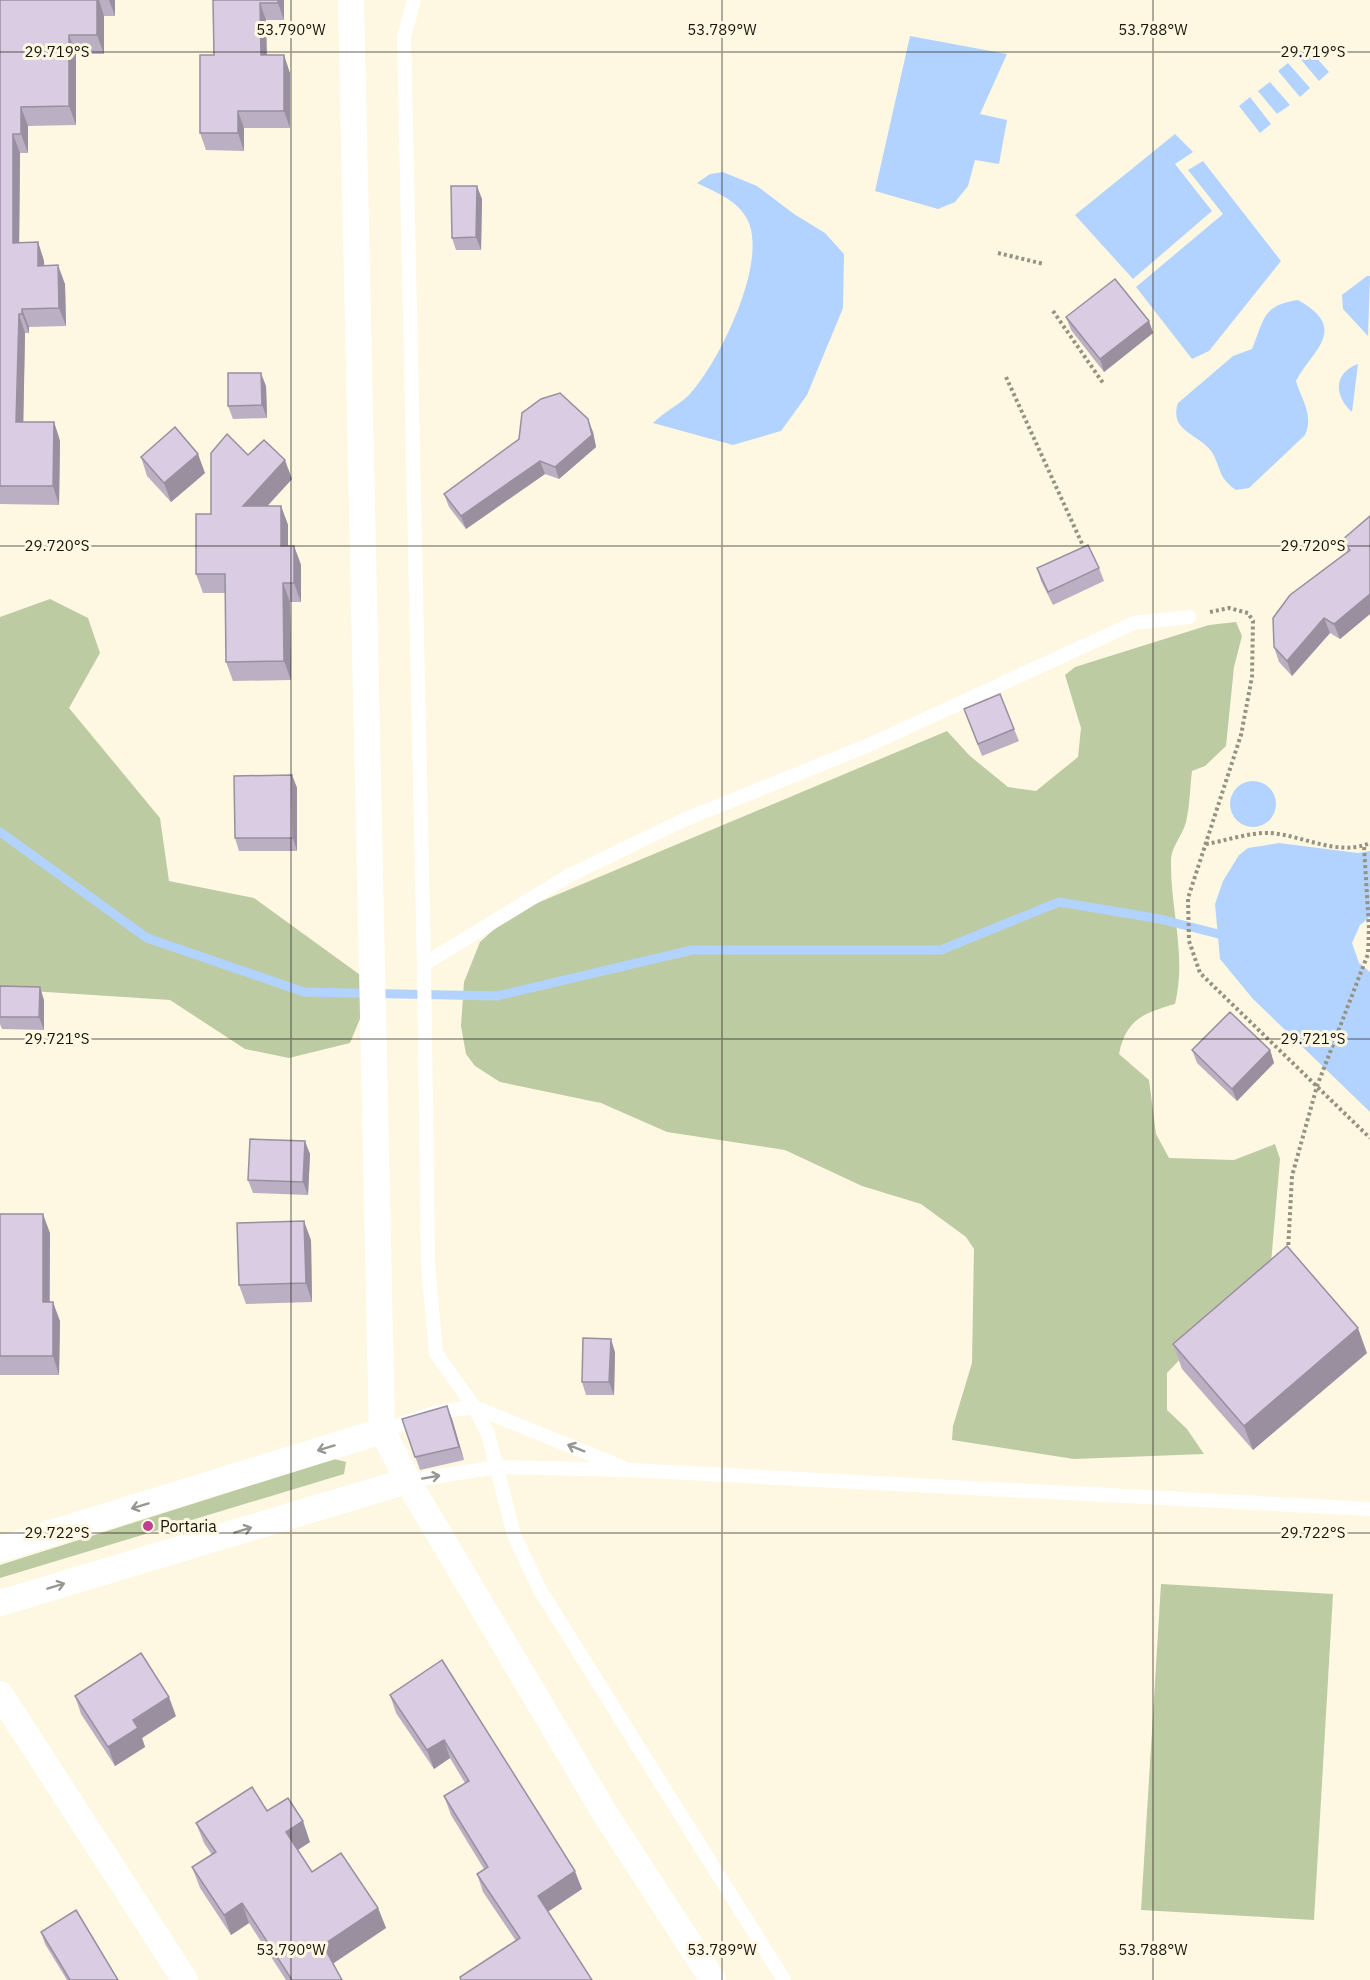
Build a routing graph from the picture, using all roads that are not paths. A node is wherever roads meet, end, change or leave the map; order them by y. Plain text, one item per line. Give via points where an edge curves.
1 (351, 0) edge
2 (414, 0) edge
3 (1189, 617) road end
4 (424, 964) junction
5 (474, 1407) junction
6 (382, 1431) junction
7 (498, 1467) junction
8 (630, 1470) junction
9 (407, 1481) junction
10 (1370, 1509) edge
11 (0, 1550) edge
12 (0, 1603) edge
13 (0, 1694) edge
14 (185, 1980) edge
15 (713, 1980) edge
16 (784, 1980) edge

1 - 6 street
2 - 4 lane via 404,37
3 - 4 lane via 1134,623 870,746 686,819 570,875
4 - 5 lane via 428,1265 436,1353
5 - 6 lane via 438,1412
5 - 7 lane
8 -> 5 lane
6 - 9 street
6 -> 11 street
7 - 8 lane
9 -> 7 lane
7 - 16 lane via 514,1535 540,1590
8 - 10 lane
12 -> 9 street
9 - 15 street via 604,1812
13 - 14 street

